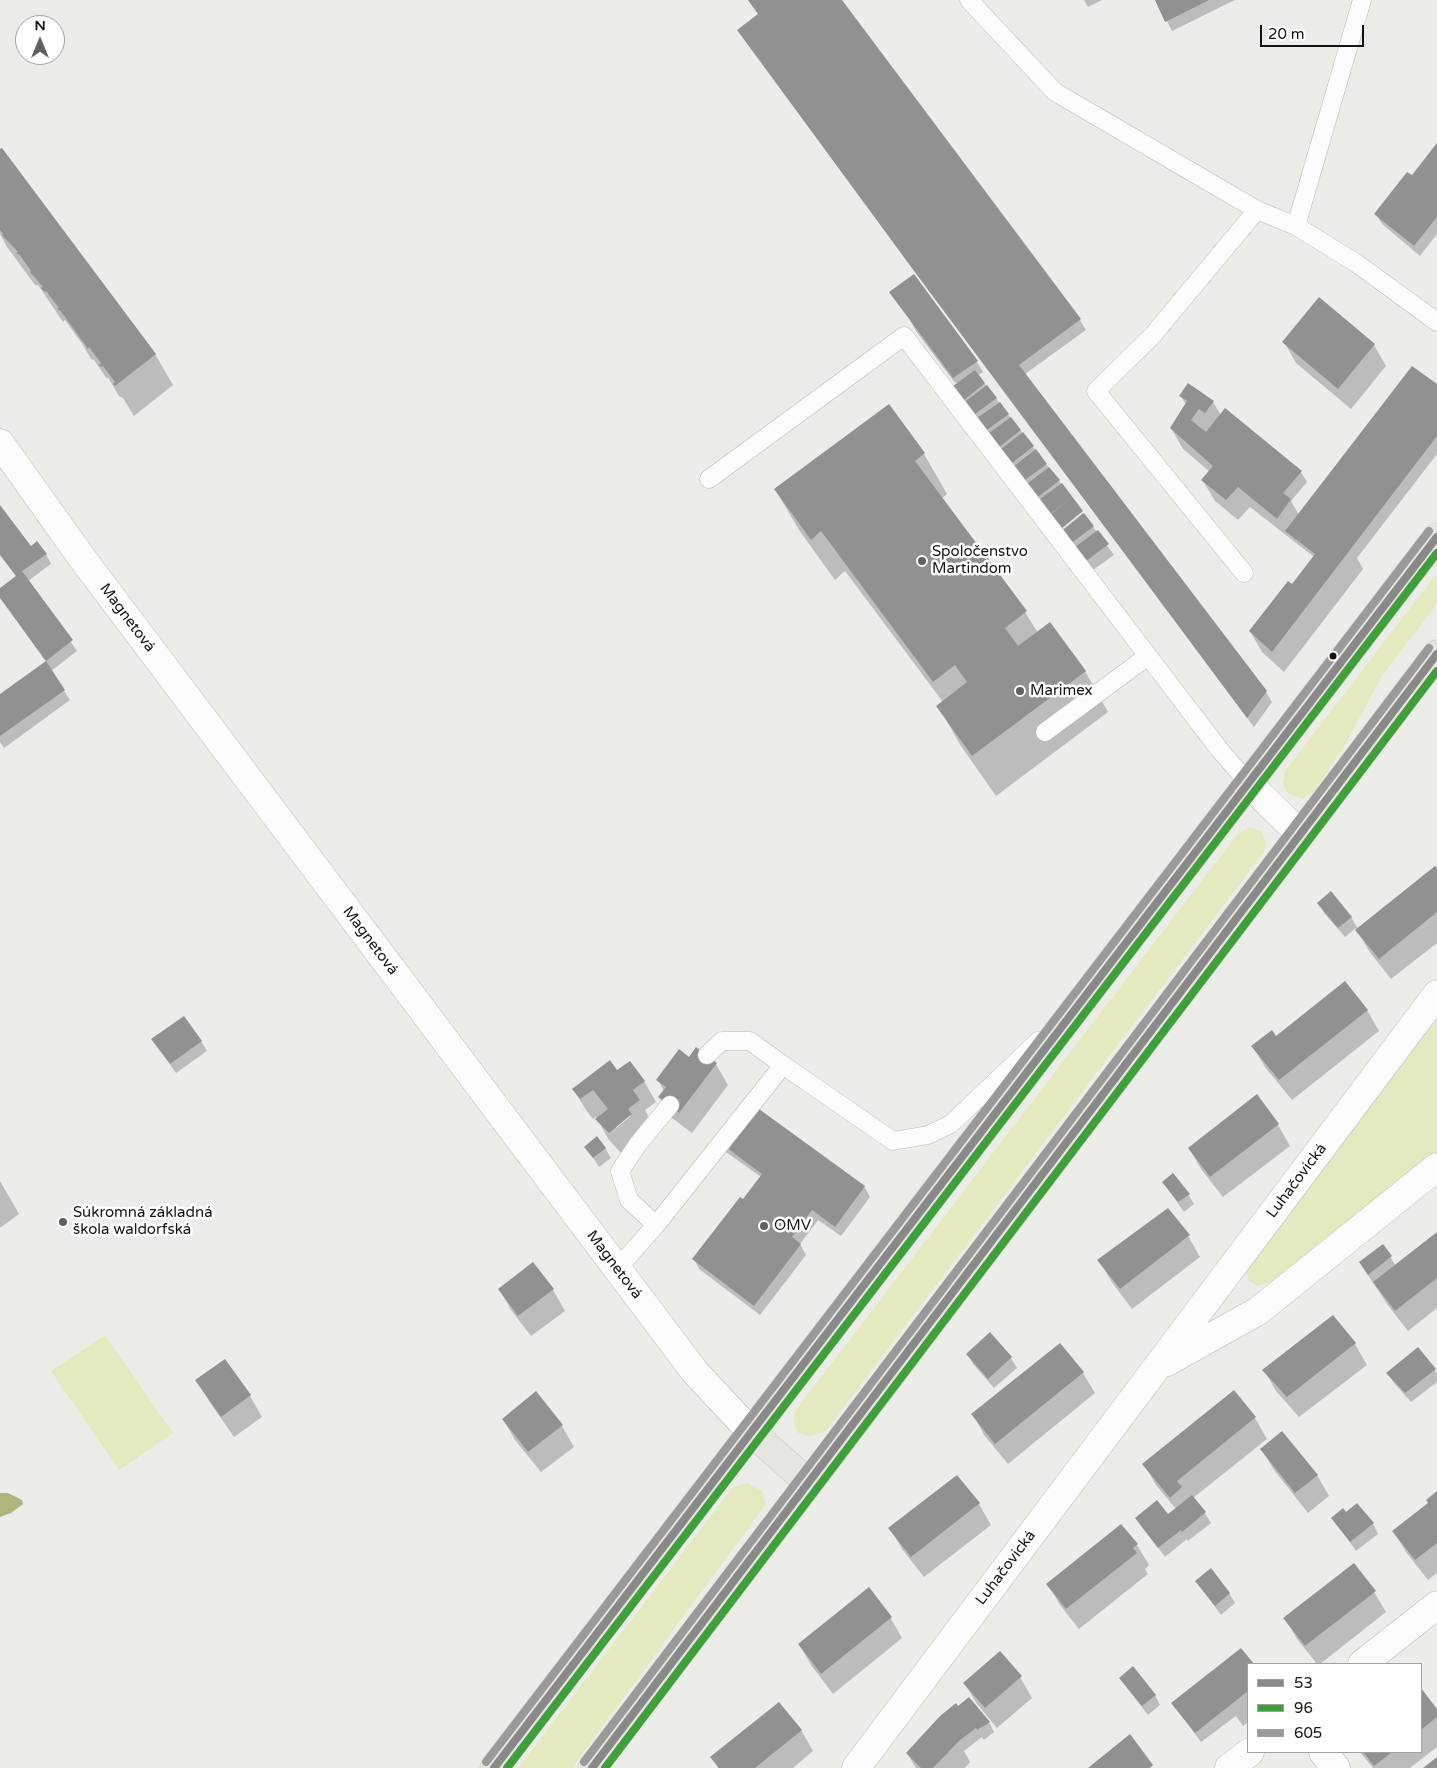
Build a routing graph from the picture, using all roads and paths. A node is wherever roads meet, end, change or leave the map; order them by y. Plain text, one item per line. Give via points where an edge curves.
1 (969, 0) edge
2 (1362, 0) edge
3 (1257, 210) junction
4 (1296, 226) junction
5 (1437, 322) edge
6 (0, 443) edge
7 (709, 479) dead end
8 (1437, 537) edge
9 (1244, 573) dead end
10 (1437, 654) edge
11 (1148, 656) junction
12 (1045, 732) dead end
13 (1248, 783) junction
14 (1300, 834) junction
15 (1437, 994) edge
16 (1086, 995) junction
17 (707, 1055) dead end
18 (783, 1065) junction
19 (670, 1105) dead end
20 (1437, 1167) edge
21 (656, 1225) junction
22 (617, 1269) junction
23 (1157, 1368) junction
24 (751, 1432) junction
25 (810, 1483) junction
26 (1437, 1605) edge
27 (1363, 1663) edge
28 (1249, 1753) edge
29 (1324, 1753) edge
30 (494, 1768) edge
31 (592, 1768) edge
32 (856, 1768) edge
33 (1229, 1768) edge
34 (1336, 1768) edge

1 - 3 lane via 1054,92
2 - 4 lane
3 - 4 lane
3 - 9 lane via 1152,336 1096,391
4 - 5 lane via 1356,262
6 - 22 street, Magnetová via 82,558
7 - 11 lane via 904,336
8 - 13 main road
10 - 14 main road
11 - 12 lane
11 - 13 lane
13 - 14 street
13 - 16 main road
14 - 25 main road
15 - 23 street, Luhačovická
16 - 18 lane via 951,1124 928,1135 894,1142
16 - 24 main road
17 - 18 lane via 722,1040 750,1041
18 - 21 lane
19 - 21 lane via 620,1171 629,1200
20 - 23 street, Luhačovická via 1258,1311
21 - 22 lane
22 - 24 street, Magnetová via 695,1372
23 - 32 street, Luhačovická
24 - 25 main road
24 - 30 main road
25 - 31 main road
26 - 27 street
28 - 33 street
29 - 34 street

